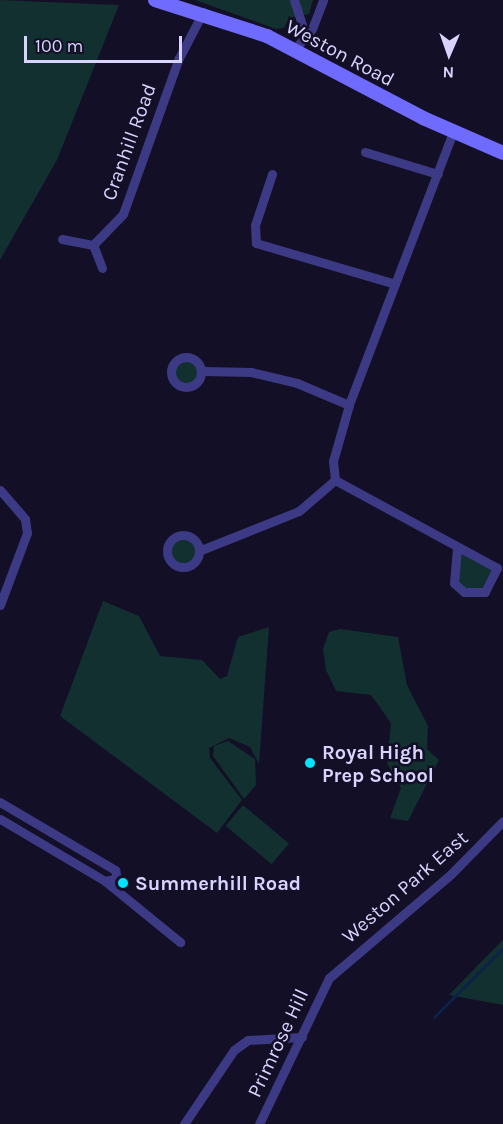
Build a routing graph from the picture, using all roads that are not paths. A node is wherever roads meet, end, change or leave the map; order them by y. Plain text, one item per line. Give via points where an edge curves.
1 (155, 0) edge
2 (294, 0) edge
3 (322, 0) edge
4 (203, 12) junction
5 (306, 36) junction
6 (295, 49) junction
7 (453, 132) junction
8 (365, 152) dead end
9 (503, 153) edge
10 (272, 174) dead end
11 (438, 174) junction
12 (62, 239) dead end
13 (93, 245) junction
14 (102, 268) dead end
15 (395, 284) junction
16 (204, 371) dead end
17 (349, 405) junction
18 (335, 480) junction
19 (0, 490) edge
20 (457, 547) junction
21 (201, 550) dead end
22 (0, 605) edge
23 (0, 802) edge
24 (0, 819) edge
25 (503, 821) edge
26 (105, 881) junction
27 (180, 942) dead end
28 (329, 978) joint
29 (302, 1036) junction
30 (184, 1124) edge
31 (259, 1124) edge

1 - 4 street, Weston Road
2 - 5 street
3 - 5 street
4 - 6 street, Weston Road
4 - 13 street, Cranhill Road via 179,58 123,214
5 - 6 street
6 - 7 street, Weston Road
7 - 9 street, Weston Road
7 - 11 street
8 - 11 street
10 - 15 street via 255,225 253,247
11 - 15 street
12 - 13 street
13 - 14 street
15 - 17 street
16 - 17 street via 251,372 297,382
17 - 18 street via 333,461
18 - 20 street
18 - 21 street via 299,511
19 - 22 street via 19,509 27,533
20 - 20 street via 454,583 464,592 484,592 497,568
23 - 26 street via 115,870 117,878
24 - 26 street
25 - 28 street, Weston Park East via 451,874
26 - 27 street
28 - 29 street, Primrose Hill
29 - 30 street via 241,1045
29 - 31 street, Primrose Hill

